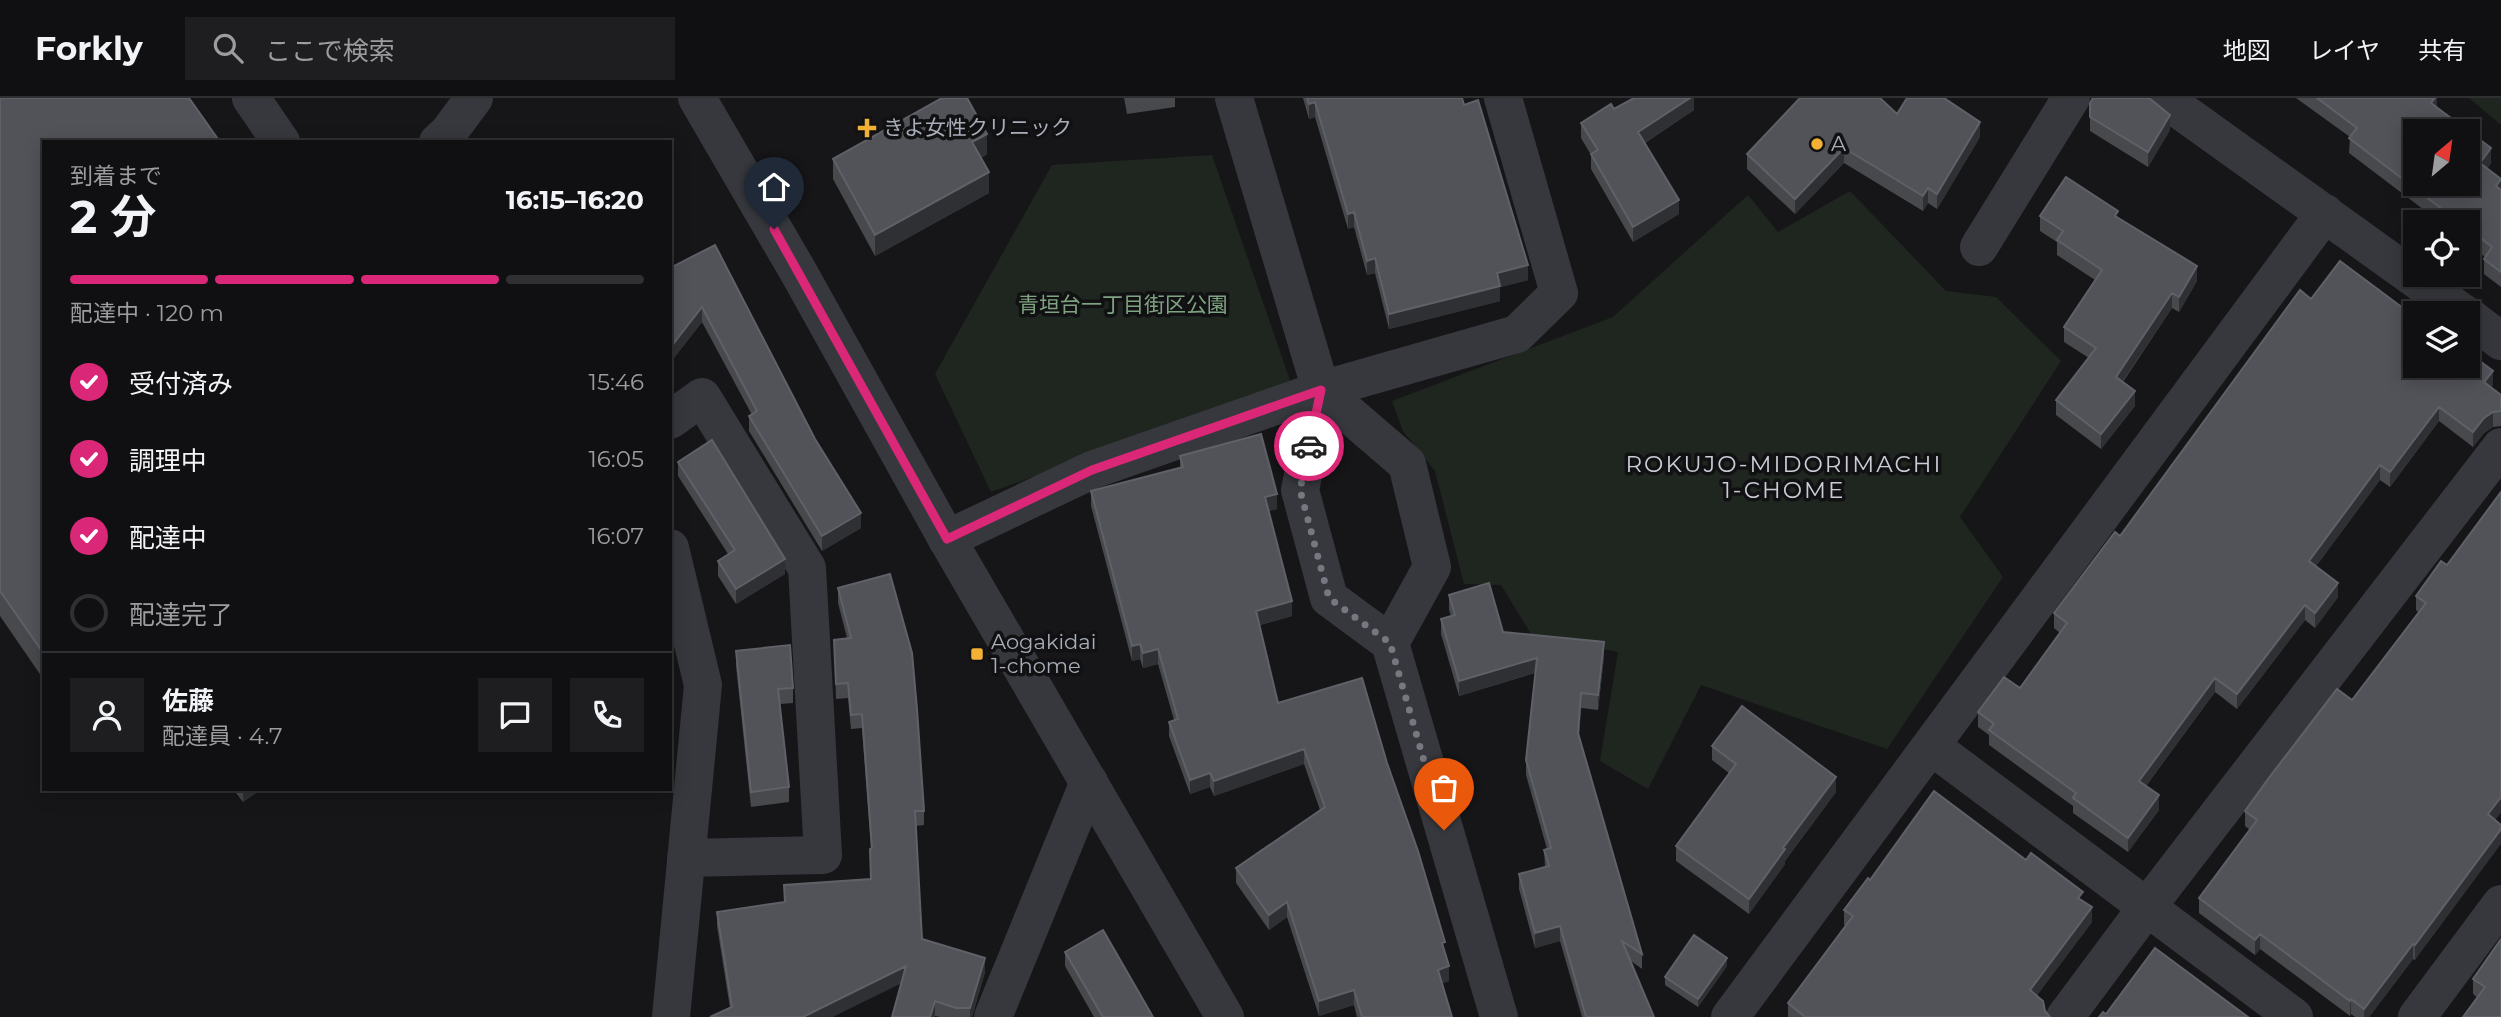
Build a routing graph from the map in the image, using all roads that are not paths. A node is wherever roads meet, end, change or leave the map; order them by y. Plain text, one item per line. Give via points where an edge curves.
1 (251, 98) edge
2 (474, 98) edge
3 (697, 98) edge
4 (1234, 98) edge
5 (1503, 98) edge
6 (2071, 98) edge
7 (2163, 98) edge
8 (280, 140) edge
9 (440, 140) edge
10 (2325, 213) junction
11 (1979, 247) dead end
12 (2446, 301) edge
13 (2480, 325) edge
14 (2501, 341) edge
15 (1321, 390) junction
16 (672, 419) edge
17 (2501, 447) edge
18 (947, 539) junction
19 (672, 556) edge
20 (1390, 643) junction
21 (1931, 746) junction
22 (1089, 782) junction
23 (686, 858) junction
24 (2501, 904) edge
25 (2147, 907) junction
26 (671, 1017) edge
27 (993, 1017) edge
28 (1225, 1017) edge
29 (1499, 1017) edge
30 (1730, 1017) edge
31 (2065, 1017) edge
32 (2294, 1017) edge
33 (2417, 1017) edge

1 - 8 street
2 - 9 street
3 - 18 street
4 - 15 street
5 - 15 street via 1559,293 1517,334
6 - 11 street
7 - 10 street
10 - 12 street
10 - 21 street
13 - 14 street
15 - 18 street via 1092,470
15 - 20 street via 1300,490 1325,585 1329,598
15 - 20 street via 1407,464 1432,567
16 - 23 street via 702,397 807,568 823,855
17 - 25 street
18 - 22 street
19 - 23 street via 703,685
20 - 29 street
21 - 25 street
21 - 30 street
22 - 27 street
22 - 28 street
23 - 26 street
24 - 33 street
25 - 31 street
25 - 32 street

